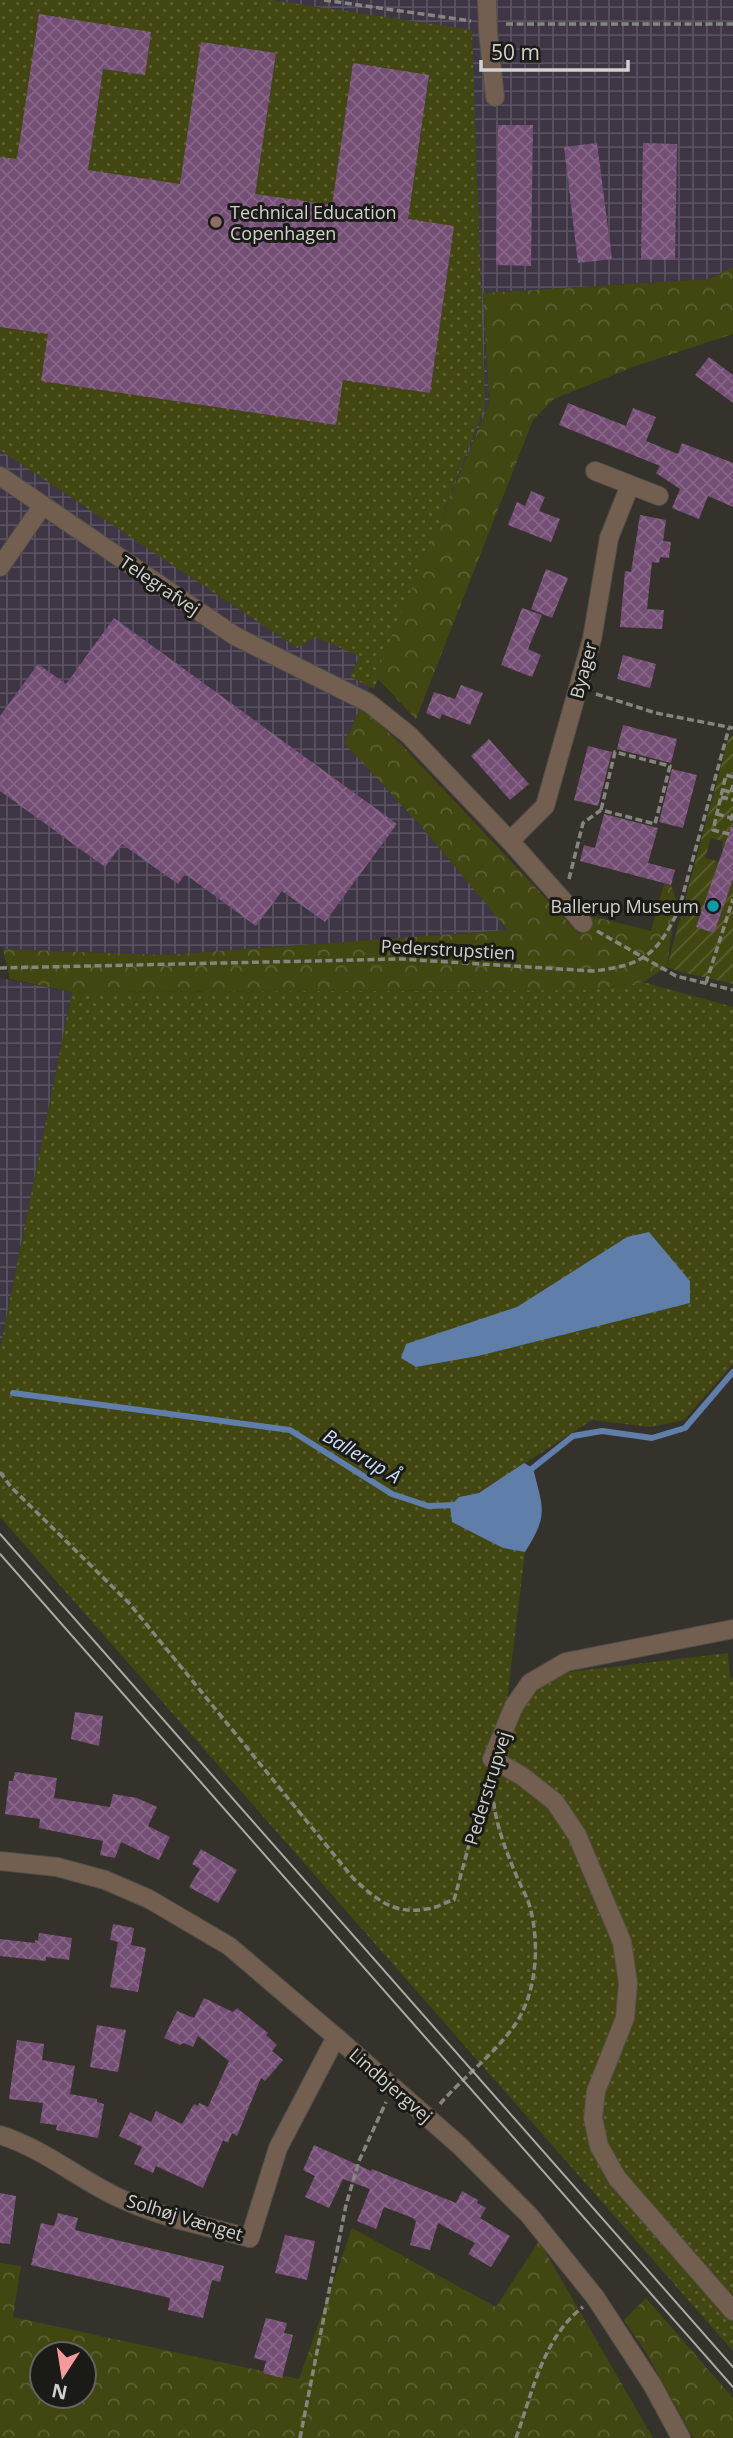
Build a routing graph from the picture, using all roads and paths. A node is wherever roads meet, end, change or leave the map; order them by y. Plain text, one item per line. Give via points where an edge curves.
1 (324, 0) edge
2 (487, 0) edge
3 (488, 24) junction
4 (733, 24) edge
5 (495, 97) dead end
6 (595, 471) dead end
7 (0, 476) edge
8 (630, 485) junction
9 (659, 496) dead end
10 (43, 505) junction
11 (0, 568) edge
12 (579, 688) junction
13 (731, 728) edge
14 (733, 777) edge
15 (733, 785) edge
16 (723, 790) junction
17 (732, 792) edge
18 (721, 797) junction
19 (733, 800) edge
20 (601, 810) junction
21 (717, 814) junction
22 (732, 816) edge
23 (733, 823) edge
24 (733, 835) edge
25 (510, 841) junction
26 (568, 881) dead end
27 (733, 899) edge
28 (583, 923) joint
29 (645, 959) junction
30 (0, 968) edge
31 (706, 983) junction
32 (733, 989) edge
33 (0, 1472) edge
34 (733, 1629) edge
35 (492, 1759) junction
36 (0, 1861) edge
37 (336, 2037) junction
38 (393, 2086) junction
39 (440, 2104) dead end
40 (0, 2135) edge
41 (595, 2297) junction
42 (733, 2311) edge
43 (299, 2438) edge
44 (516, 2438) edge
45 (681, 2438) edge

1 - 3 path
2 - 3 street
3 - 4 path
3 - 5 street
6 - 8 street
7 - 10 street, Telegrafvej
8 - 9 street
8 - 12 street, Byager via 609,538
10 - 11 street
10 - 25 street, Telegrafvej via 235,636 369,703 408,735
12 - 13 path via 656,713
12 - 25 street, Byager via 545,806
13 - 29 path via 679,909 668,932
14 - 16 path via 726,775
15 - 17 path
16 - 17 path
16 - 18 path
18 - 19 path
18 - 21 path
20 - 20 path via 655,824 670,766 615,752
20 - 26 path via 583,823
21 - 22 path
21 - 24 path via 713,830
22 - 23 path
25 - 28 street
27 - 31 path
28 - 29 path
29 - 30 path, Pederstrupstien via 593,971 400,959
29 - 31 path via 676,976
31 - 32 path
33 - 35 path, Pederstrupvej via 129,1604 381,1903 429,1909 454,1900
34 - 35 street, Pederstrupvej via 566,1662 530,1683 514,1706
35 - 39 path via 492,1802 499,1836 530,1907 534,1976 515,2026
35 - 42 street via 555,1802 577,1835 622,1942 628,1983 625,2018 596,2091 593,2118 599,2146 617,2178
36 - 37 street, Lindbjergvej via 57,1867 149,1899 229,1946
37 - 38 street, Lindbjergvej
37 - 40 street, Solhøj Vænget via 278,2148 250,2238 115,2196 19,2141
38 - 41 street, Lindbjergvej via 529,2215
38 - 43 path via 359,2161 346,2205
41 - 44 path via 570,2316 549,2348
41 - 45 street, Lindbjergvej

